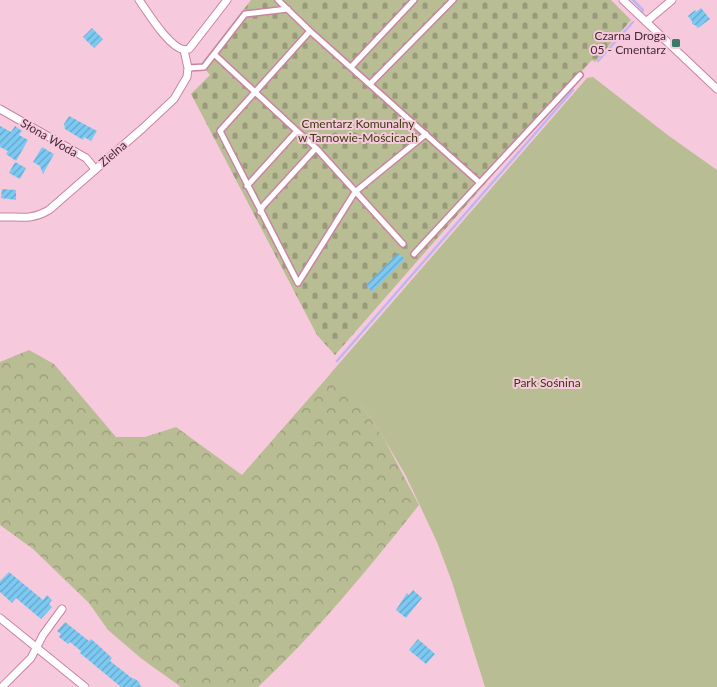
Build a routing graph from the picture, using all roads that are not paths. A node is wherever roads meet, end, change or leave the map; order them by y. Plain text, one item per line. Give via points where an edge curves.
1 (139, 0) edge
2 (227, 0) edge
3 (278, 0) edge
4 (414, 0) edge
5 (453, 0) edge
6 (623, 0) edge
7 (672, 0) edge
8 (288, 9) junction
9 (646, 22) junction
10 (310, 31) junction
11 (184, 50) junction
12 (214, 54) junction
13 (351, 66) junction
14 (188, 68) junction
15 (580, 75) dead end
16 (370, 84) junction
17 (717, 89) edge
18 (254, 92) junction
19 (0, 110) edge
20 (297, 131) junction
21 (426, 134) junction
22 (316, 148) junction
23 (95, 169) junction
24 (480, 182) junction
25 (247, 186) junction
26 (356, 192) junction
27 (260, 212) junction
28 (0, 217) edge
29 (403, 244) dead end
30 (414, 254) dead end
31 (62, 609) dead end
32 (0, 618) edge
33 (36, 647) junction
34 (2, 687) edge
35 (86, 687) edge

1 - 11 street via 169,40
2 - 11 street via 189,49
3 - 8 street
4 - 13 street
5 - 16 street
6 - 9 street
7 - 9 street
8 - 10 street
8 - 12 street via 246,14
9 - 17 street
10 - 13 street
10 - 18 street
11 - 14 street
12 - 14 street via 204,67
12 - 18 street
13 - 16 street
14 - 23 street, Zielna via 187,77 174,99
15 - 24 street
16 - 21 street
18 - 20 street
18 - 25 street via 220,131
19 - 23 street, Słona Woda via 86,158
20 - 22 street
20 - 25 street
21 - 24 street
21 - 26 street
22 - 26 street
22 - 27 street
23 - 28 street, Zielna via 39,216
24 - 30 street
25 - 27 street
26 - 27 street via 298,283
26 - 29 street
31 - 33 street
32 - 33 street
33 - 34 street via 30,658
33 - 35 street

